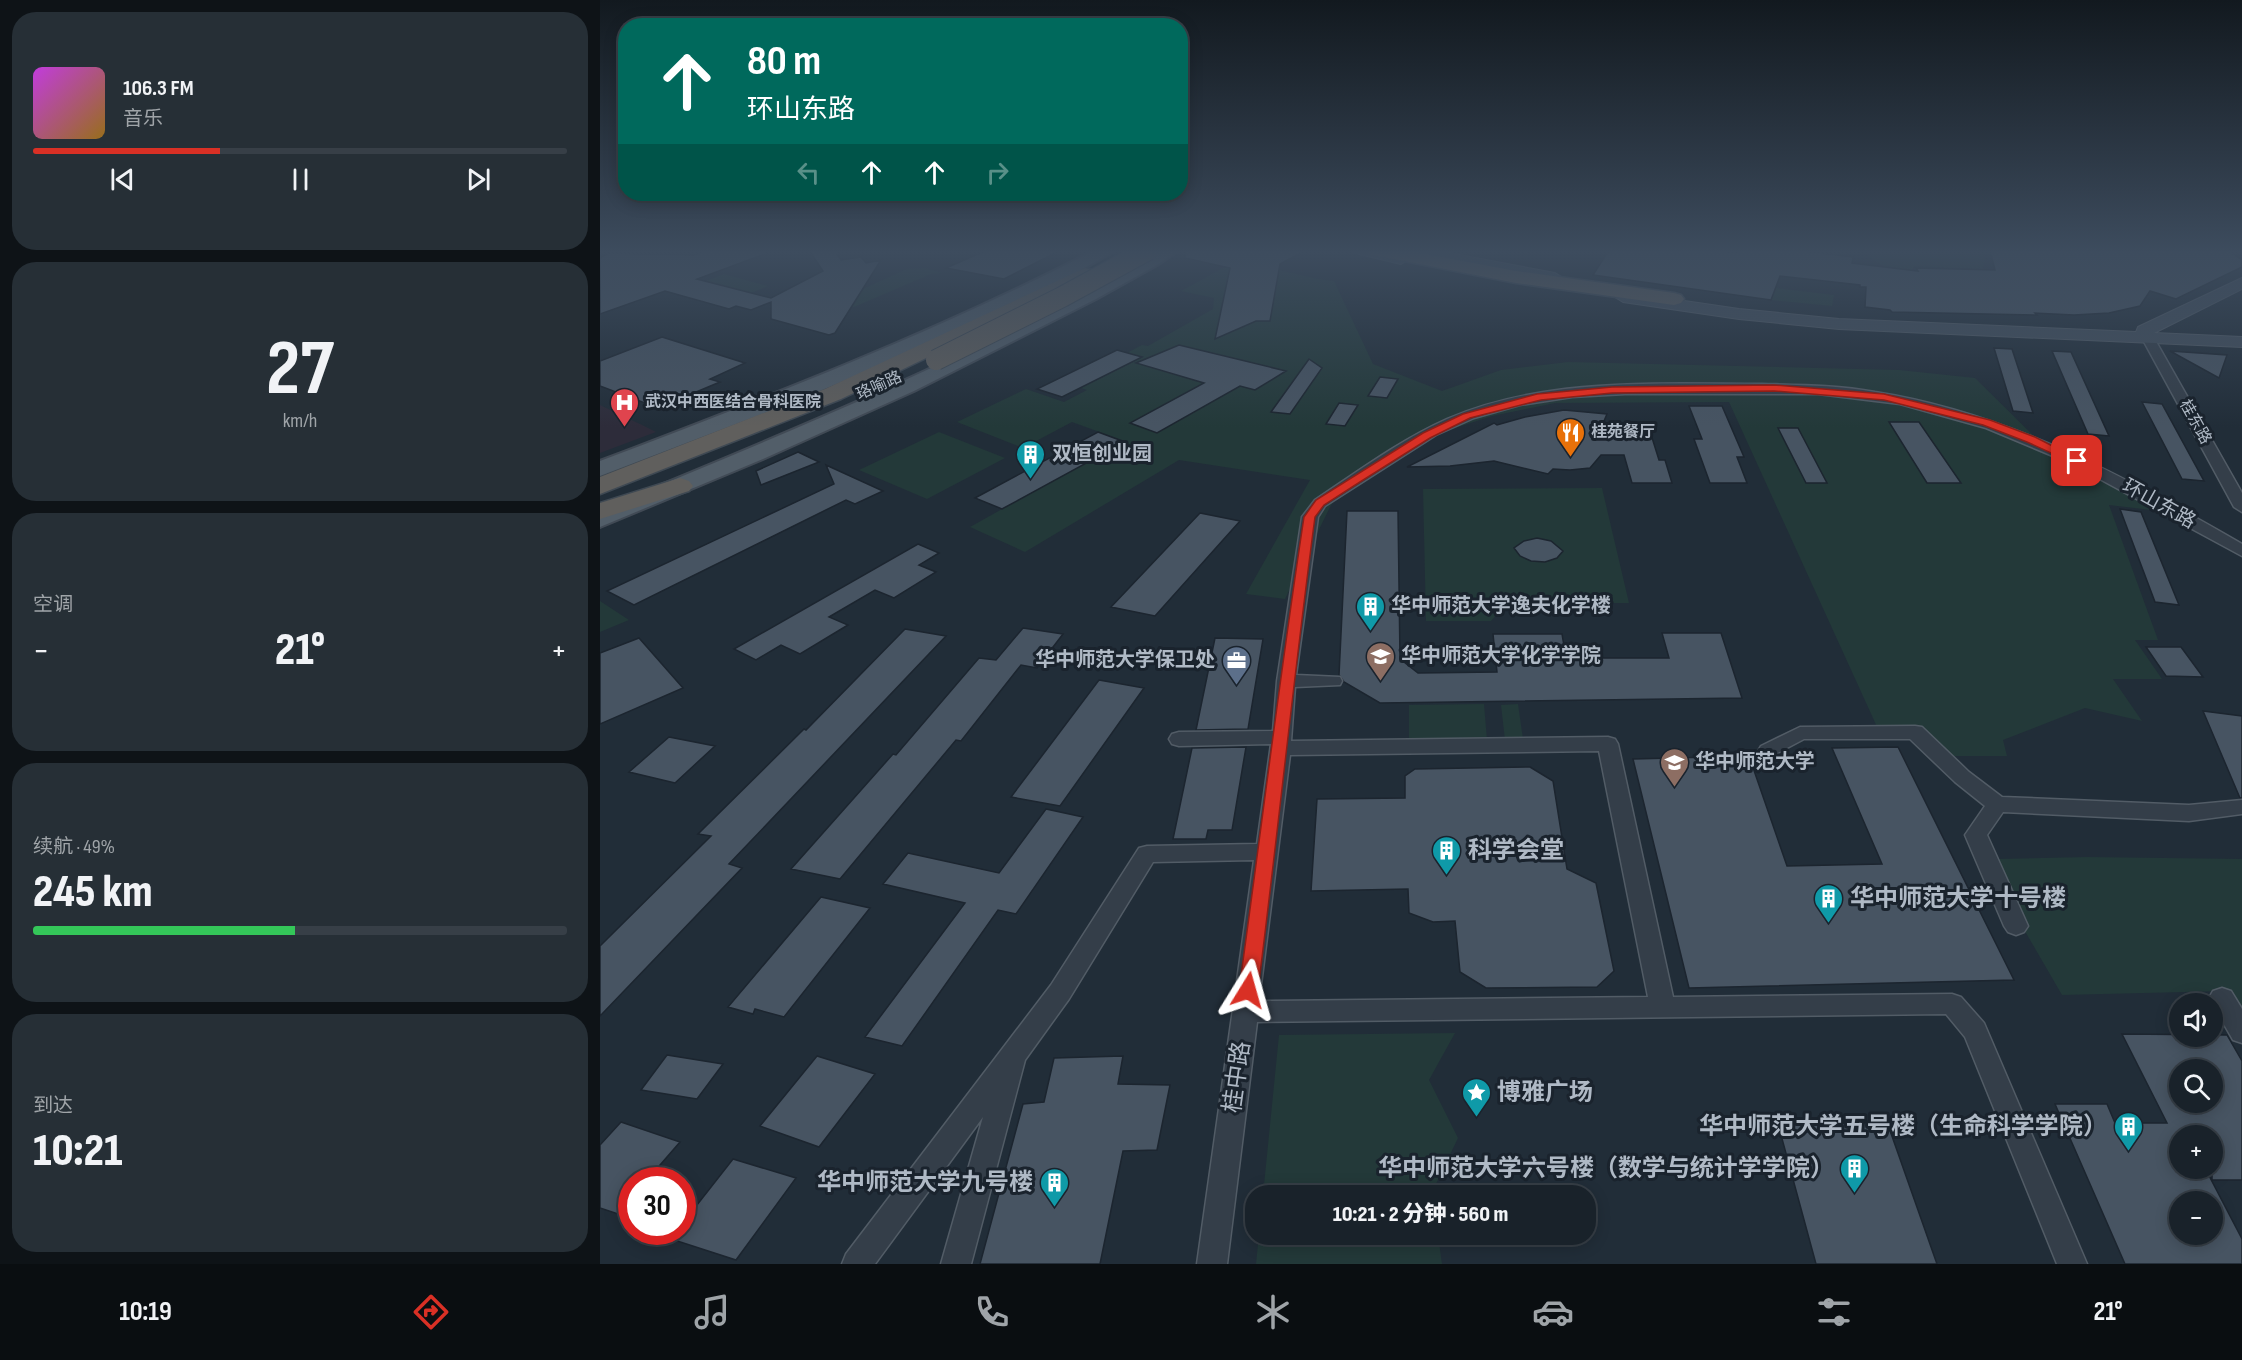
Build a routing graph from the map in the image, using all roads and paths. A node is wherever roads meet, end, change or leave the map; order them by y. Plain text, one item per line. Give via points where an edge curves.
1 (994, 309) edge
2 (1013, 309) edge
3 (1035, 309) edge
4 (1061, 309) edge
5 (1709, 309) edge
6 (1776, 309) edge
7 (2193, 309) edge
8 (2223, 309) edge
9 (2205, 320) junction
10 (2167, 332) junction
11 (2146, 334) junction
12 (2223, 335) junction
13 (2242, 336) edge
14 (2242, 342) edge
15 (929, 357) junction
16 (840, 375) junction
17 (734, 435) junction
18 (600, 469) edge
19 (600, 486) edge
20 (680, 486) junction
21 (600, 502) edge
22 (2242, 507) edge
23 (600, 511) edge
24 (600, 519) edge
25 (2242, 551) edge
26 (1286, 681) junction
27 (1332, 681) dead end
28 (1179, 739) dead end
29 (1281, 742) junction
30 (1768, 751) dead end
31 (1997, 804) junction
32 (2242, 807) edge
33 (1267, 852) junction
34 (2016, 926) dead end
35 (2223, 1000) edge
36 (1662, 1006) junction
37 (1245, 1012) junction
38 (2242, 1032) edge
39 (1015, 1050) junction
40 (857, 1264) edge
41 (956, 1264) edge
42 (1212, 1264) edge
43 (2072, 1264) edge

1 - 16 main road
2 - 15 highway, 珞喻路
3 - 15 highway, 珞喻路, bridge
4 - 20 main road via 839,419
5 - 11 main road via 1908,328
6 - 11 main road
7 - 11 main road
8 - 9 main road
9 - 10 main road
9 - 12 main road
10 - 11 main road
10 - 12 main road
11 - 14 main road
11 - 22 street, 桂东路
12 - 13 main road
15 - 17 highway, 珞喻路
15 - 21 highway, 珞喻路 via 762,438
16 - 17 highway
16 - 18 main road
17 - 19 highway, 珞喻路
20 - 23 highway
20 - 24 main road
25 - 26 street, 环山东路 via 2058,451 1987,423 1902,400 1774,388 1566,393 1512,402 1466,416 1426,436 1313,509
26 - 27 street
26 - 29 street, 环山东路
28 - 29 street
29 - 33 street, 桂中路
29 - 36 street via 1608,744
30 - 31 street via 1800,733 1915,732
31 - 32 street via 2189,813
31 - 34 street via 1976,835
33 - 37 street, 桂中路
33 - 39 street via 1148,854 1060,992
35 - 38 street
36 - 37 street
36 - 43 street via 1952,1004 1975,1031
37 - 42 street, 桂中路
39 - 40 street
39 - 41 street

